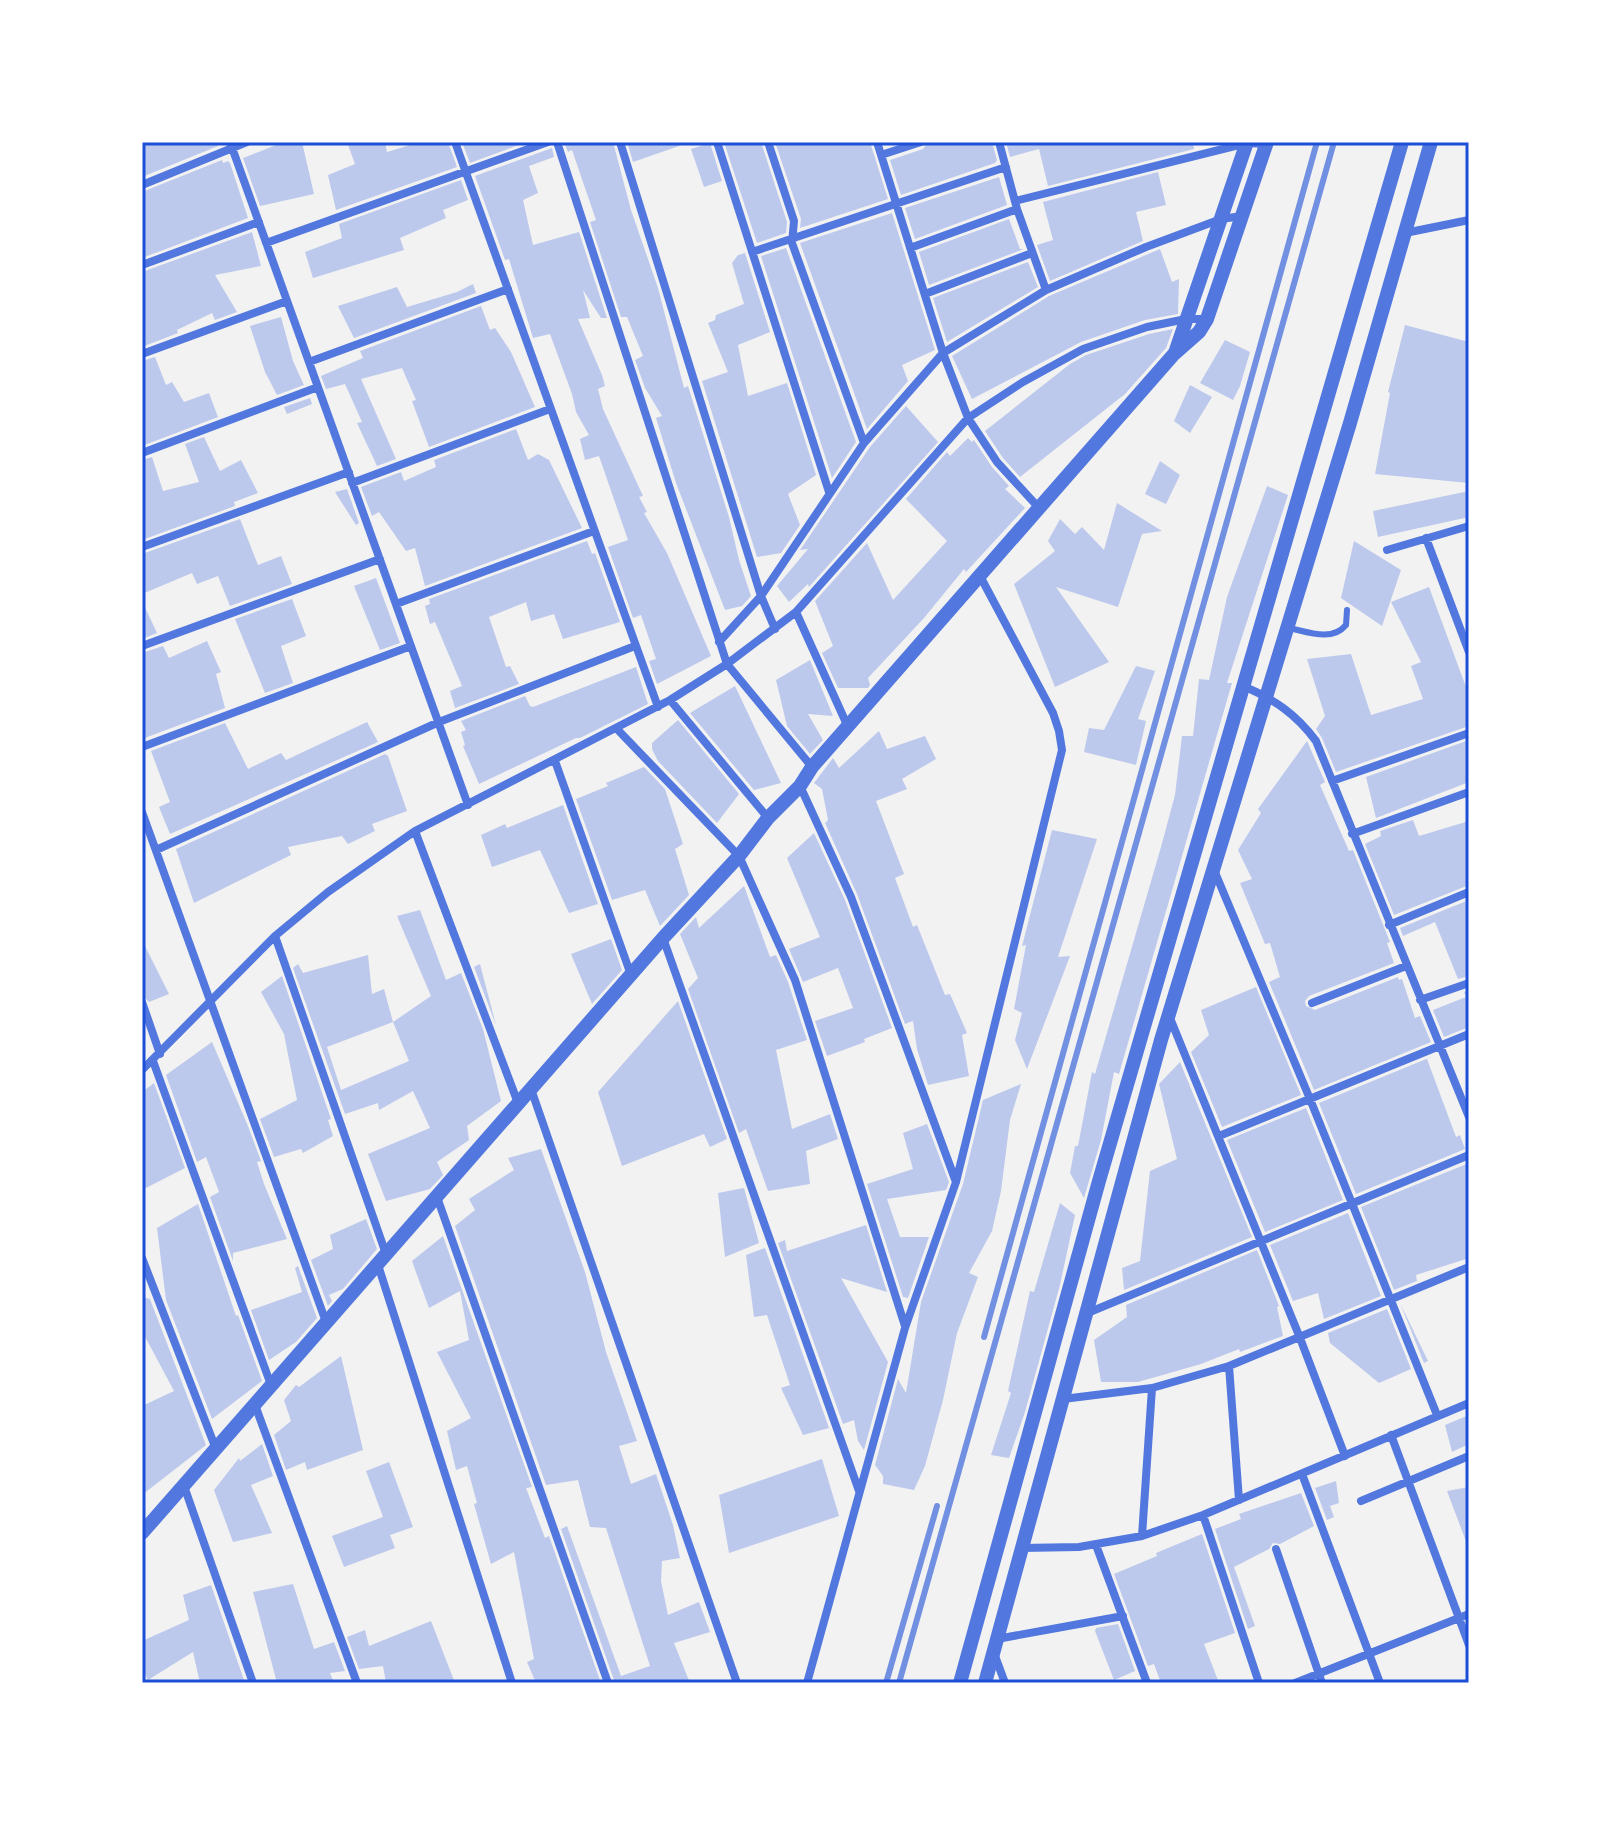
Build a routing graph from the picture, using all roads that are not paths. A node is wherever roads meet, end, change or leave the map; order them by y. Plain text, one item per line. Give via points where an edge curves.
1 (247, 142) edge
2 (455, 142) edge
3 (548, 142) edge
4 (557, 142) edge
5 (620, 142) edge
6 (717, 142) edge
7 (768, 142) edge
8 (877, 142) edge
9 (921, 142) edge
10 (999, 142) edge
11 (1247, 142) edge
12 (1402, 142) edge
13 (1431, 142) edge
14 (1267, 143) edge
15 (231, 145) edge
16 (881, 155) junction
17 (1006, 167) junction
18 (465, 171) junction
19 (142, 185) edge
20 (897, 203) junction
21 (1016, 205) junction
22 (1242, 216) junction
23 (1221, 219) junction
24 (1469, 220) edge
25 (259, 222) junction
26 (1405, 233) junction
27 (791, 238) junction
28 (266, 243) junction
29 (910, 248) junction
30 (752, 252) junction
31 (1032, 253) junction
32 (142, 265) edge
33 (508, 289) junction
34 (1046, 290) junction
35 (925, 294) junction
36 (287, 301) junction
37 (1186, 319) junction
38 (1207, 319) junction
39 (943, 353) junction
40 (142, 354) edge
41 (1174, 354) junction
42 (309, 362) junction
43 (318, 387) junction
44 (550, 409) junction
45 (968, 418) junction
46 (864, 443) junction
47 (142, 453) edge
48 (349, 472) junction
49 (352, 483) junction
50 (829, 492) junction
51 (1039, 508) junction
52 (1469, 526) edge
53 (594, 531) junction
54 (1426, 538) junction
55 (142, 547) edge
56 (1387, 550) dead end
57 (380, 559) junction
58 (980, 576) junction
59 (761, 596) junction
60 (396, 604) junction
61 (1347, 610) dead end
62 (796, 612) junction
63 (1287, 628) junction
64 (775, 629) junction
65 (719, 642) junction
66 (142, 646) edge
67 (411, 646) junction
68 (635, 646) junction
69 (1469, 652) edge
70 (727, 664) junction
71 (1243, 686) junction
72 (1267, 696) junction
73 (670, 700) junction
74 (658, 707) junction
75 (439, 722) junction
76 (848, 727) junction
77 (617, 729) junction
78 (1469, 733) edge
79 (142, 747) edge
80 (555, 761) junction
81 (812, 767) junction
82 (1332, 781) junction
83 (800, 786) junction
84 (1469, 792) edge
85 (468, 805) junction
86 (142, 812) edge
87 (768, 818) junction
88 (415, 831) junction
89 (1352, 834) junction
90 (156, 850) junction
91 (739, 856) junction
92 (1214, 869) junction
93 (1469, 892) edge
94 (1389, 925) junction
95 (275, 936) junction
96 (663, 938) junction
97 (1406, 966) junction
98 (631, 975) junction
99 (1469, 983) edge
100 (1420, 1000) junction
101 (142, 1002) edge
102 (211, 1003) junction
103 (1312, 1003) dead end
104 (1169, 1015) junction
105 (1469, 1034) edge
106 (1439, 1046) junction
107 (160, 1054) junction
108 (153, 1061) junction
109 (142, 1070) edge
110 (531, 1089) junction
111 (1310, 1099) junction
112 (518, 1103) junction
113 (1469, 1117) edge
114 (1219, 1136) junction
115 (1469, 1155) edge
116 (956, 1182) junction
117 (437, 1196) junction
118 (1352, 1204) junction
119 (1262, 1242) junction
120 (142, 1258) edge
121 (382, 1259) junction
122 (1469, 1267) edge
123 (1391, 1300) junction
124 (1085, 1314) junction
125 (326, 1322) junction
126 (905, 1328) junction
127 (1300, 1338) junction
128 (1229, 1366) junction
129 (271, 1385) junction
130 (1152, 1388) junction
131 (1062, 1399) junction
132 (1469, 1403) edge
133 (254, 1405) junction
134 (1437, 1415) junction
135 (1391, 1435) junction
136 (216, 1449) junction
137 (1345, 1456) junction
138 (1469, 1456) edge
139 (1302, 1474) junction
140 (1408, 1481) junction
141 (184, 1485) junction
142 (860, 1492) junction
143 (1239, 1500) junction
144 (1361, 1501) dead end
145 (1203, 1515) junction
146 (142, 1533) edge
147 (1142, 1536) junction
148 (1096, 1545) junction
149 (1021, 1548) junction
150 (1276, 1549) dead end
151 (1469, 1614) edge
152 (1123, 1616) junction
153 (1459, 1618) junction
154 (995, 1645) junction
155 (1469, 1645) edge
156 (1369, 1654) junction
157 (1321, 1678) edge
158 (253, 1683) edge
159 (357, 1683) edge
160 (512, 1683) edge
161 (608, 1683) edge
162 (737, 1683) edge
163 (807, 1683) edge
164 (960, 1683) edge
165 (985, 1683) edge
166 (1005, 1683) edge
167 (1147, 1683) edge
168 (1259, 1683) edge
169 (1295, 1683) edge
170 (1380, 1683) edge

1 - 15 street
2 - 18 street
3 - 18 street
4 - 65 street
5 - 59 street
6 - 30 street
7 - 27 street via 794,221
8 - 16 street
9 - 16 street
10 - 17 street
11 - 14 street
11 - 21 street
11 - 23 street
12 - 71 street
13 - 26 street
14 - 22 street
15 - 19 street
15 - 25 street
16 - 20 street
17 - 20 street
17 - 21 street
18 - 28 street
18 - 33 street
20 - 27 street
20 - 29 street
21 - 29 street
21 - 31 street
22 - 23 street
22 - 38 street
23 - 34 street
23 - 37 street
24 - 26 street
25 - 28 street
25 - 32 street
26 - 63 street
27 - 30 street
27 - 46 street
28 - 36 street
29 - 35 street
30 - 50 street
31 - 34 street
31 - 35 street
33 - 42 street
33 - 44 street
34 - 39 street
35 - 39 street
36 - 40 street
36 - 42 street
37 - 38 street
37 - 41 street
37 - 45 street via 1083,349
38 - 41 street
39 - 45 street
39 - 46 street
41 - 51 street
42 - 43 street
43 - 47 street
43 - 48 street
44 - 49 street
44 - 53 street
45 - 51 street via 997,462
45 - 62 street
46 - 50 street
48 - 49 street
48 - 55 street
49 - 57 street
50 - 59 street
51 - 58 street
52 - 54 street
53 - 60 street
53 - 68 street
54 - 56 street
54 - 69 street
57 - 60 street
57 - 66 street
58 - 76 street
58 - 116 street via 1053,713 1062,750
59 - 64 street
59 - 65 street
60 - 67 street
61 - 63 lane via 1346,625 1336,633
62 - 64 street
62 - 76 street
63 - 72 street
64 - 70 street
65 - 70 street
67 - 75 street
67 - 79 street
68 - 74 street
68 - 75 street
70 - 73 street
70 - 81 street
71 - 72 street
71 - 164 street
72 - 82 street via 1307,729
72 - 92 street
73 - 74 street
73 - 87 street
74 - 77 street
75 - 85 street
75 - 90 street
76 - 81 street
77 - 80 street
77 - 91 street
78 - 82 street
80 - 85 street
80 - 98 street
81 - 83 street
82 - 89 street
83 - 87 street
83 - 116 street via 851,897
84 - 89 street
85 - 88 street
86 - 90 street
87 - 91 street
88 - 95 street
88 - 112 street
89 - 94 street
90 - 102 street
91 - 96 street
91 - 126 street via 795,980
92 - 104 street
92 - 111 street
93 - 94 street
94 - 97 street
95 - 102 street
95 - 121 street
96 - 98 street
96 - 142 street
97 - 100 street
97 - 103 street
98 - 110 street
99 - 100 street
100 - 106 street
101 - 107 street
102 - 107 street
102 - 125 street
104 - 114 street
104 - 124 street
105 - 106 street
106 - 111 street
106 - 113 street
107 - 108 street
108 - 109 street
108 - 129 street
110 - 112 street
110 - 162 street
111 - 114 street
111 - 118 street
112 - 117 street
114 - 119 street
115 - 118 street
116 - 126 street
117 - 121 street
117 - 161 street
118 - 119 street
118 - 123 street
119 - 124 street
119 - 127 street
120 - 136 street
121 - 125 street
121 - 160 street
122 - 123 street
123 - 127 street
123 - 134 street
124 - 131 street
125 - 129 street
126 - 142 street
127 - 128 street
127 - 137 street
128 - 130 street
128 - 143 street
129 - 133 street
130 - 131 street
130 - 147 street
131 - 149 street
132 - 134 street
133 - 136 street
133 - 159 street
134 - 135 street
135 - 137 street
135 - 140 street
136 - 141 street
137 - 139 street
138 - 140 street
139 - 143 street
139 - 156 street
140 - 144 street
140 - 153 street
141 - 146 street
141 - 158 street
142 - 163 street
143 - 145 street
145 - 147 street
145 - 168 street
147 - 148 street
148 - 149 street
148 - 152 street
149 - 154 street
150 - 157 street
151 - 153 street
152 - 154 street
152 - 167 street
153 - 155 street
153 - 156 street
154 - 165 street
154 - 166 street
156 - 157 street
156 - 170 street
157 - 169 street

